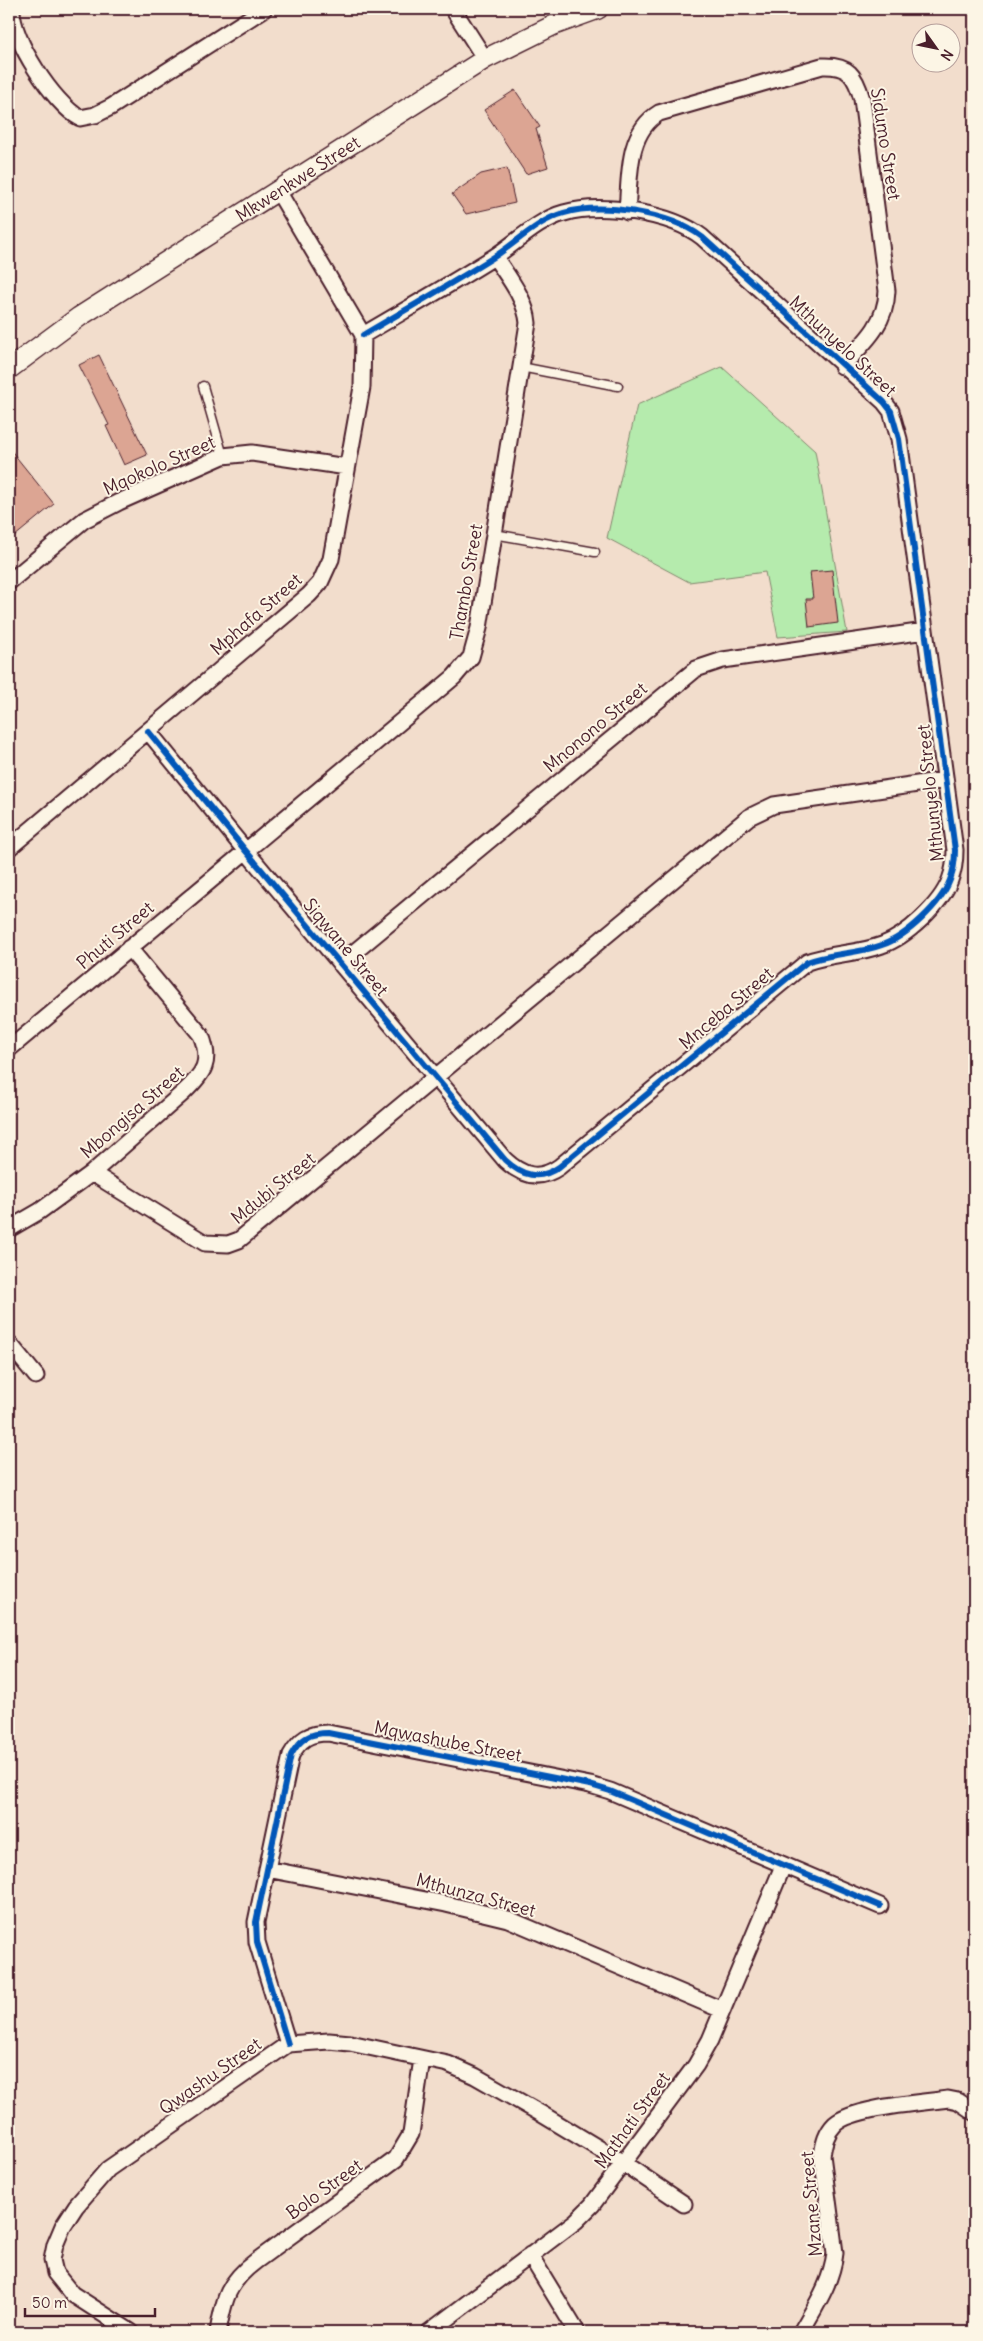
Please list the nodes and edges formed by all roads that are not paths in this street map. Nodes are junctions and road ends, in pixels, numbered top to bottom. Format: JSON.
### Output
{"nodes":[{"id":1,"x":12,"y":9,"type":"edge"},
{"id":2,"x":264,"y":9,"type":"edge"},
{"id":3,"x":453,"y":9,"type":"edge"},
{"id":4,"x":598,"y":9,"type":"edge"},
{"id":5,"x":485,"y":59,"type":"junction"},
{"id":6,"x":278,"y":191,"type":"junction"},
{"id":7,"x":627,"y":212,"type":"junction"},
{"id":8,"x":495,"y":257,"type":"junction"},
{"id":9,"x":363,"y":335,"type":"junction"},
{"id":10,"x":842,"y":366,"type":"junction"},
{"id":11,"x":521,"y":367,"type":"junction"},
{"id":12,"x":9,"y":369,"type":"edge"},
{"id":13,"x":203,"y":386,"type":"dead end"},
{"id":14,"x":618,"y":386,"type":"dead end"},
{"id":15,"x":223,"y":456,"type":"junction"},
{"id":16,"x":347,"y":467,"type":"junction"},
{"id":17,"x":494,"y":534,"type":"junction"},
{"id":18,"x":595,"y":552,"type":"dead end"},
{"id":19,"x":9,"y":582,"type":"edge"},
{"id":20,"x":925,"y":631,"type":"junction"},
{"id":21,"x":148,"y":731,"type":"junction"},
{"id":22,"x":945,"y":780,"type":"junction"},
{"id":23,"x":9,"y":848,"type":"edge"},
{"id":24,"x":245,"y":850,"type":"junction"},
{"id":25,"x":949,"y":882,"type":"joint"},
{"id":26,"x":129,"y":948,"type":"junction"},
{"id":27,"x":340,"y":964,"type":"junction"},
{"id":28,"x":9,"y":1049,"type":"edge"},
{"id":29,"x":436,"y":1076,"type":"junction"},
{"id":30,"x":92,"y":1173,"type":"junction"},
{"id":31,"x":527,"y":1176,"type":"joint"},
{"id":32,"x":9,"y":1229,"type":"edge"},
{"id":33,"x":9,"y":1343,"type":"edge"},
{"id":34,"x":36,"y":1376,"type":"dead end"},
{"id":35,"x":783,"y":1866,"type":"junction"},
{"id":36,"x":267,"y":1869,"type":"junction"},
{"id":37,"x":880,"y":1906,"type":"dead end"},
{"id":38,"x":722,"y":2010,"type":"junction"},
{"id":39,"x":288,"y":2044,"type":"junction"},
{"id":40,"x":422,"y":2059,"type":"junction"},
{"id":41,"x":974,"y":2112,"type":"edge"},
{"id":42,"x":623,"y":2163,"type":"junction"},
{"id":43,"x":684,"y":2204,"type":"dead end"},
{"id":44,"x":530,"y":2255,"type":"junction"},
{"id":45,"x":131,"y":2332,"type":"edge"},
{"id":46,"x":218,"y":2332,"type":"edge"},
{"id":47,"x":429,"y":2332,"type":"edge"},
{"id":48,"x":577,"y":2332,"type":"edge"},
{"id":49,"x":801,"y":2332,"type":"edge"}],
"edges":[{"from":1,"to":2,"type":"street"},
{"from":3,"to":5,"type":"street"},
{"from":4,"to":5,"type":"street","name":"Mkwenkwe Street"},
{"from":5,"to":6,"type":"street","name":"Mkwenkwe Street"},
{"from":6,"to":9,"type":"street"},
{"from":6,"to":12,"type":"street","name":"Mkwenkwe Street"},
{"from":7,"to":8,"type":"street","name":"Mthunyelo Street"},
{"from":7,"to":10,"type":"street","name":"Mthunyelo Street"},
{"from":7,"to":10,"type":"street","name":"Sidumo Street"},
{"from":8,"to":9,"type":"street","name":"Mthunyelo Street"},
{"from":8,"to":11,"type":"street","name":"Thambo Street"},
{"from":9,"to":16,"type":"street","name":"Mphafa Street"},
{"from":10,"to":20,"type":"street","name":"Mthunyelo Street"},
{"from":11,"to":14,"type":"lane"},
{"from":11,"to":17,"type":"street","name":"Thambo Street"},
{"from":13,"to":15,"type":"lane"},
{"from":15,"to":16,"type":"street","name":"Mqokolo Street"},
{"from":15,"to":19,"type":"street","name":"Mqokolo Street"},
{"from":16,"to":21,"type":"street","name":"Mphafa Street"},
{"from":17,"to":18,"type":"lane"},
{"from":17,"to":24,"type":"street","name":"Thambo Street"},
{"from":20,"to":22,"type":"street","name":"Mthunyelo Street"},
{"from":20,"to":27,"type":"street","name":"Mnonono Street"},
{"from":21,"to":23,"type":"street","name":"Mphafa Street"},
{"from":21,"to":24,"type":"street","name":"Siqwane Street"},
{"from":22,"to":25,"type":"street","name":"Mthunyelo Street"},
{"from":22,"to":29,"type":"street"},
{"from":24,"to":26,"type":"street","name":"Phuti Street"},
{"from":24,"to":27,"type":"street","name":"Siqwane Street"},
{"from":25,"to":31,"type":"street","name":"Mnceba Street"},
{"from":26,"to":28,"type":"street","name":"Phuti Street"},
{"from":26,"to":30,"type":"street","name":"Mbongisa Street"},
{"from":27,"to":29,"type":"street","name":"Siqwane Street"},
{"from":29,"to":30,"type":"street","name":"Mdubi Street"},
{"from":29,"to":31,"type":"street","name":"Siqwane Street"},
{"from":30,"to":32,"type":"street","name":"Mbongisa Street"},
{"from":33,"to":34,"type":"street"},
{"from":35,"to":36,"type":"street","name":"Mqwashube Street"},
{"from":35,"to":37,"type":"street","name":"Mqwashube Street"},
{"from":35,"to":38,"type":"street","name":"Mathati Street"},
{"from":36,"to":38,"type":"street","name":"Mthunza Street"},
{"from":36,"to":39,"type":"street","name":"Mqwashube Street"},
{"from":38,"to":42,"type":"street","name":"Mathati Street"},
{"from":39,"to":40,"type":"street","name":"Qwashu Street"},
{"from":39,"to":45,"type":"street","name":"Qwashu Street"},
{"from":40,"to":42,"type":"street","name":"Qwashu Street"},
{"from":40,"to":46,"type":"street","name":"Bolo Street"},
{"from":41,"to":49,"type":"street","name":"Mzane Street"},
{"from":42,"to":43,"type":"street","name":"Qwashu Street"},
{"from":42,"to":44,"type":"street","name":"Mathati Street"},
{"from":44,"to":47,"type":"street","name":"Mathati Street"},
{"from":44,"to":48,"type":"street"}]}
